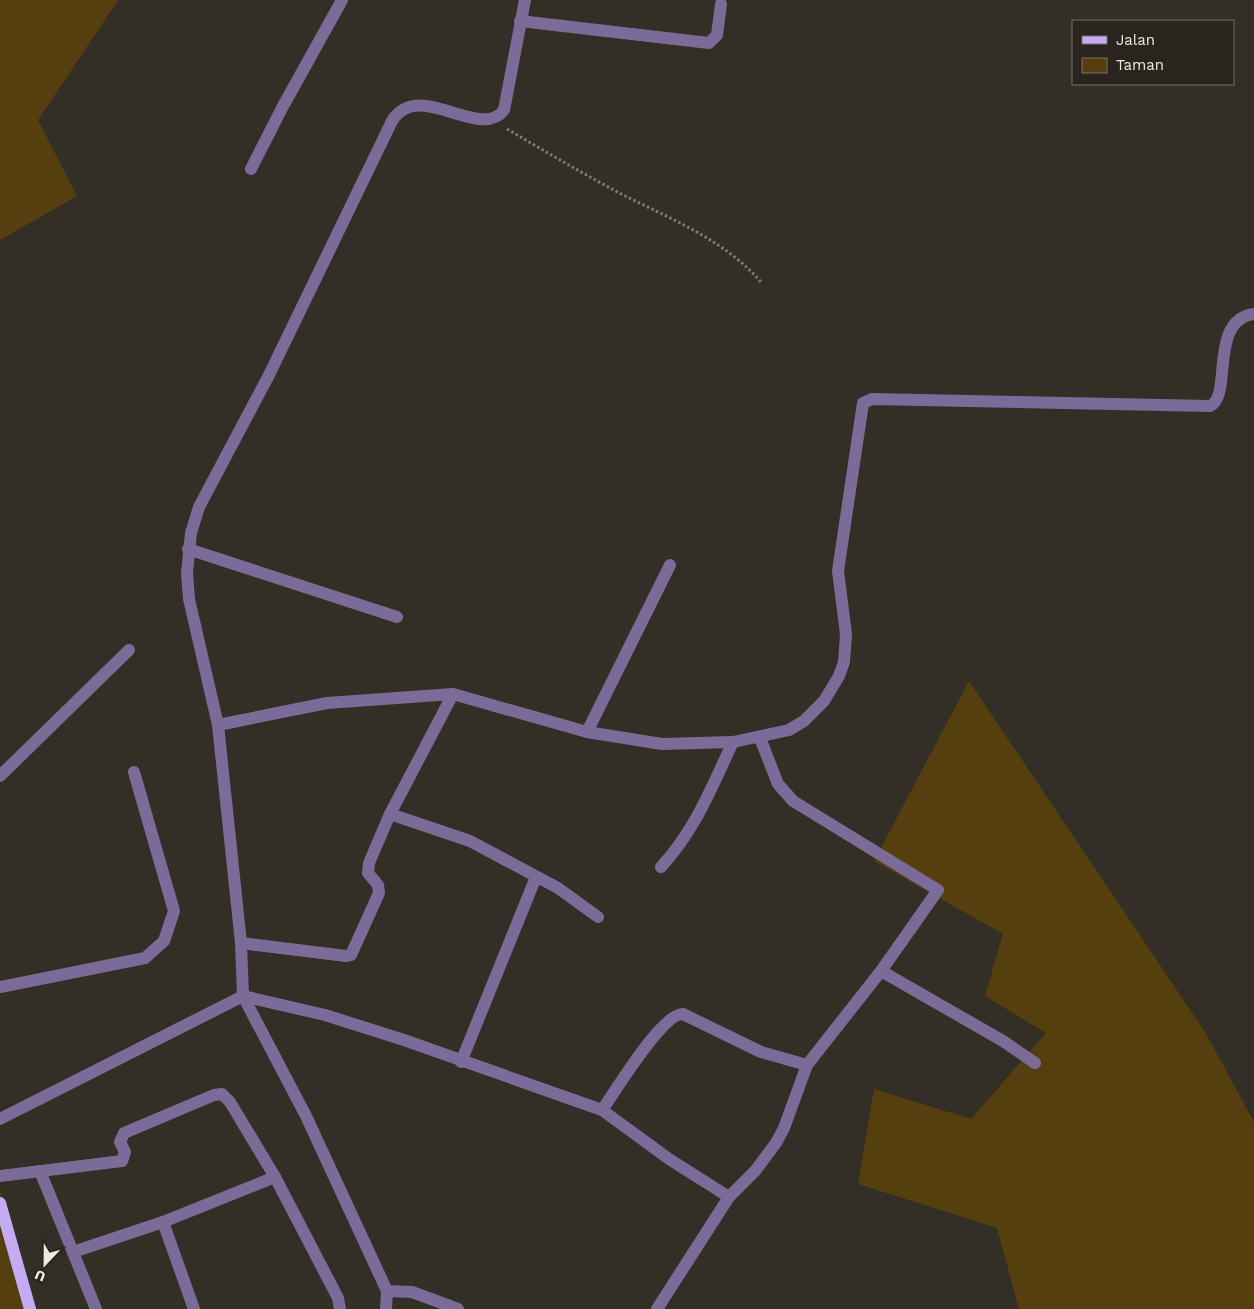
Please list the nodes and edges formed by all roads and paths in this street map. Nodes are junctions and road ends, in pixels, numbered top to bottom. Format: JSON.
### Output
{"nodes":[{"id":1,"x":342,"y":0,"type":"edge"},
{"id":2,"x":525,"y":0,"type":"edge"},
{"id":3,"x":721,"y":4,"type":"dead end"},
{"id":4,"x":520,"y":21,"type":"junction"},
{"id":5,"x":491,"y":120,"type":"junction"},
{"id":6,"x":251,"y":169,"type":"dead end"},
{"id":7,"x":761,"y":282,"type":"dead end"},
{"id":8,"x":1254,"y":314,"type":"edge"},
{"id":9,"x":188,"y":550,"type":"junction"},
{"id":10,"x":670,"y":565,"type":"dead end"},
{"id":11,"x":397,"y":618,"type":"dead end"},
{"id":12,"x":128,"y":650,"type":"dead end"},
{"id":13,"x":453,"y":694,"type":"junction"},
{"id":14,"x":218,"y":725,"type":"junction"},
{"id":15,"x":587,"y":732,"type":"junction"},
{"id":16,"x":760,"y":738,"type":"junction"},
{"id":17,"x":733,"y":742,"type":"junction"},
{"id":18,"x":134,"y":772,"type":"dead end"},
{"id":19,"x":0,"y":776,"type":"edge"},
{"id":20,"x":390,"y":814,"type":"junction"},
{"id":21,"x":661,"y":867,"type":"dead end"},
{"id":22,"x":536,"y":877,"type":"junction"},
{"id":23,"x":598,"y":917,"type":"dead end"},
{"id":24,"x":241,"y":943,"type":"junction"},
{"id":25,"x":881,"y":971,"type":"junction"},
{"id":26,"x":0,"y":987,"type":"edge"},
{"id":27,"x":243,"y":996,"type":"junction"},
{"id":28,"x":461,"y":1062,"type":"junction"},
{"id":29,"x":1035,"y":1062,"type":"dead end"},
{"id":30,"x":807,"y":1065,"type":"junction"},
{"id":31,"x":602,"y":1110,"type":"junction"},
{"id":32,"x":0,"y":1119,"type":"edge"},
{"id":33,"x":40,"y":1171,"type":"junction"},
{"id":34,"x":0,"y":1176,"type":"edge"},
{"id":35,"x":275,"y":1177,"type":"junction"},
{"id":36,"x":729,"y":1198,"type":"junction"},
{"id":37,"x":0,"y":1202,"type":"edge"},
{"id":38,"x":163,"y":1222,"type":"junction"},
{"id":39,"x":73,"y":1252,"type":"junction"},
{"id":40,"x":387,"y":1291,"type":"junction"},
{"id":41,"x":30,"y":1309,"type":"edge"},
{"id":42,"x":96,"y":1309,"type":"edge"},
{"id":43,"x":194,"y":1309,"type":"edge"},
{"id":44,"x":340,"y":1309,"type":"edge"},
{"id":45,"x":386,"y":1309,"type":"edge"},
{"id":46,"x":458,"y":1309,"type":"edge"},
{"id":47,"x":656,"y":1309,"type":"edge"}],
"edges":[{"from":1,"to":6,"type":"street"},
{"from":2,"to":4,"type":"street"},
{"from":3,"to":4,"type":"street"},
{"from":4,"to":5,"type":"street"},
{"from":5,"to":7,"type":"path"},
{"from":5,"to":9,"type":"street"},
{"from":8,"to":16,"type":"street"},
{"from":9,"to":11,"type":"street"},
{"from":9,"to":14,"type":"street"},
{"from":10,"to":15,"type":"street"},
{"from":12,"to":19,"type":"street"},
{"from":13,"to":14,"type":"street"},
{"from":13,"to":15,"type":"street"},
{"from":13,"to":20,"type":"street"},
{"from":14,"to":24,"type":"street"},
{"from":15,"to":17,"type":"street"},
{"from":16,"to":17,"type":"street"},
{"from":16,"to":25,"type":"street"},
{"from":17,"to":21,"type":"street"},
{"from":18,"to":26,"type":"street"},
{"from":20,"to":22,"type":"street"},
{"from":20,"to":24,"type":"street"},
{"from":22,"to":23,"type":"street"},
{"from":22,"to":28,"type":"street"},
{"from":24,"to":27,"type":"street"},
{"from":25,"to":29,"type":"street"},
{"from":25,"to":30,"type":"street"},
{"from":27,"to":28,"type":"street"},
{"from":27,"to":32,"type":"street"},
{"from":27,"to":40,"type":"street"},
{"from":28,"to":31,"type":"street"},
{"from":30,"to":31,"type":"street"},
{"from":30,"to":36,"type":"street"},
{"from":31,"to":36,"type":"street"},
{"from":33,"to":34,"type":"street"},
{"from":33,"to":35,"type":"street"},
{"from":33,"to":39,"type":"street"},
{"from":35,"to":38,"type":"street"},
{"from":35,"to":44,"type":"street"},
{"from":36,"to":47,"type":"street"},
{"from":37,"to":41,"type":"main road"},
{"from":38,"to":39,"type":"street"},
{"from":38,"to":43,"type":"street"},
{"from":39,"to":42,"type":"street"},
{"from":40,"to":45,"type":"street"},
{"from":40,"to":46,"type":"street"}]}
